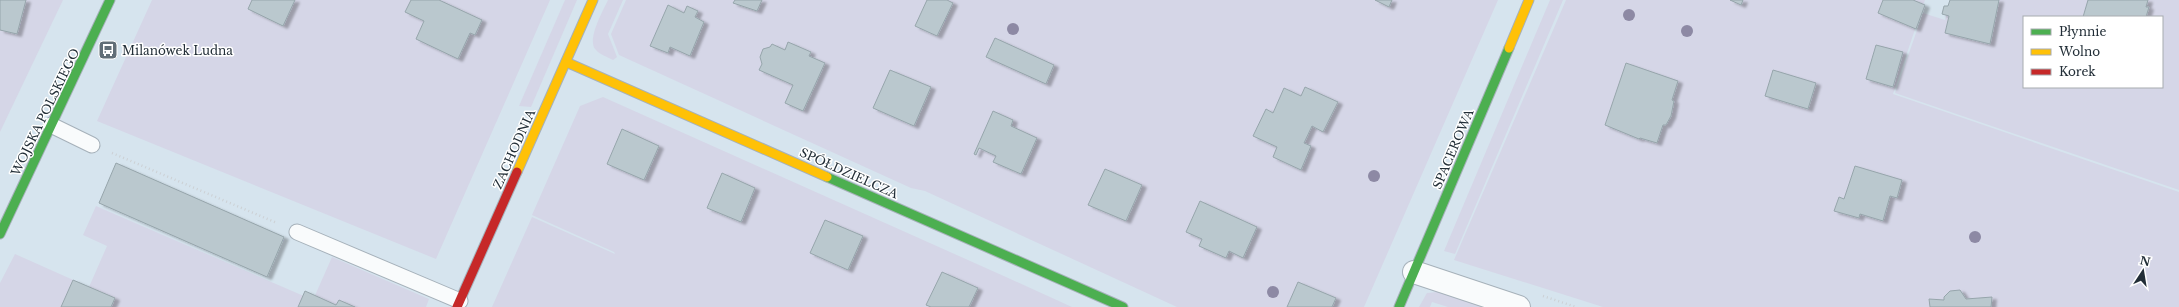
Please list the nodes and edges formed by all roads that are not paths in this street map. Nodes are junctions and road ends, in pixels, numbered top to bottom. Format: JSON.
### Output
{"nodes":[{"id":1,"x":110,"y":0,"type":"edge"},
{"id":2,"x":593,"y":0,"type":"edge"},
{"id":3,"x":1529,"y":0,"type":"edge"},
{"id":4,"x":566,"y":62,"type":"junction"},
{"id":5,"x":51,"y":125,"type":"junction"},
{"id":6,"x":92,"y":145,"type":"road end"},
{"id":7,"x":297,"y":232,"type":"road end"},
{"id":8,"x":0,"y":234,"type":"edge"},
{"id":9,"x":1414,"y":272,"type":"junction"},
{"id":10,"x":458,"y":304,"type":"edge"},
{"id":11,"x":1123,"y":307,"type":"edge"},
{"id":12,"x":1399,"y":307,"type":"edge"},
{"id":13,"x":1519,"y":307,"type":"edge"}],
"edges":[{"from":1,"to":5,"type":"street","name":"WOJSKA POLSKIEGO"},
{"from":2,"to":4,"type":"street","name":"ZACHODNIA"},
{"from":3,"to":9,"type":"street","name":"SPACEROWA"},
{"from":4,"to":10,"type":"street","name":"ZACHODNIA"},
{"from":4,"to":11,"type":"street","name":"SPÓŁDZIELCZA"},
{"from":5,"to":6,"type":"lane"},
{"from":5,"to":8,"type":"street","name":"WOJSKA POLSKIEGO"},
{"from":7,"to":10,"type":"lane"},
{"from":9,"to":12,"type":"street","name":"SPACEROWA"},
{"from":9,"to":13,"type":"street"}]}
